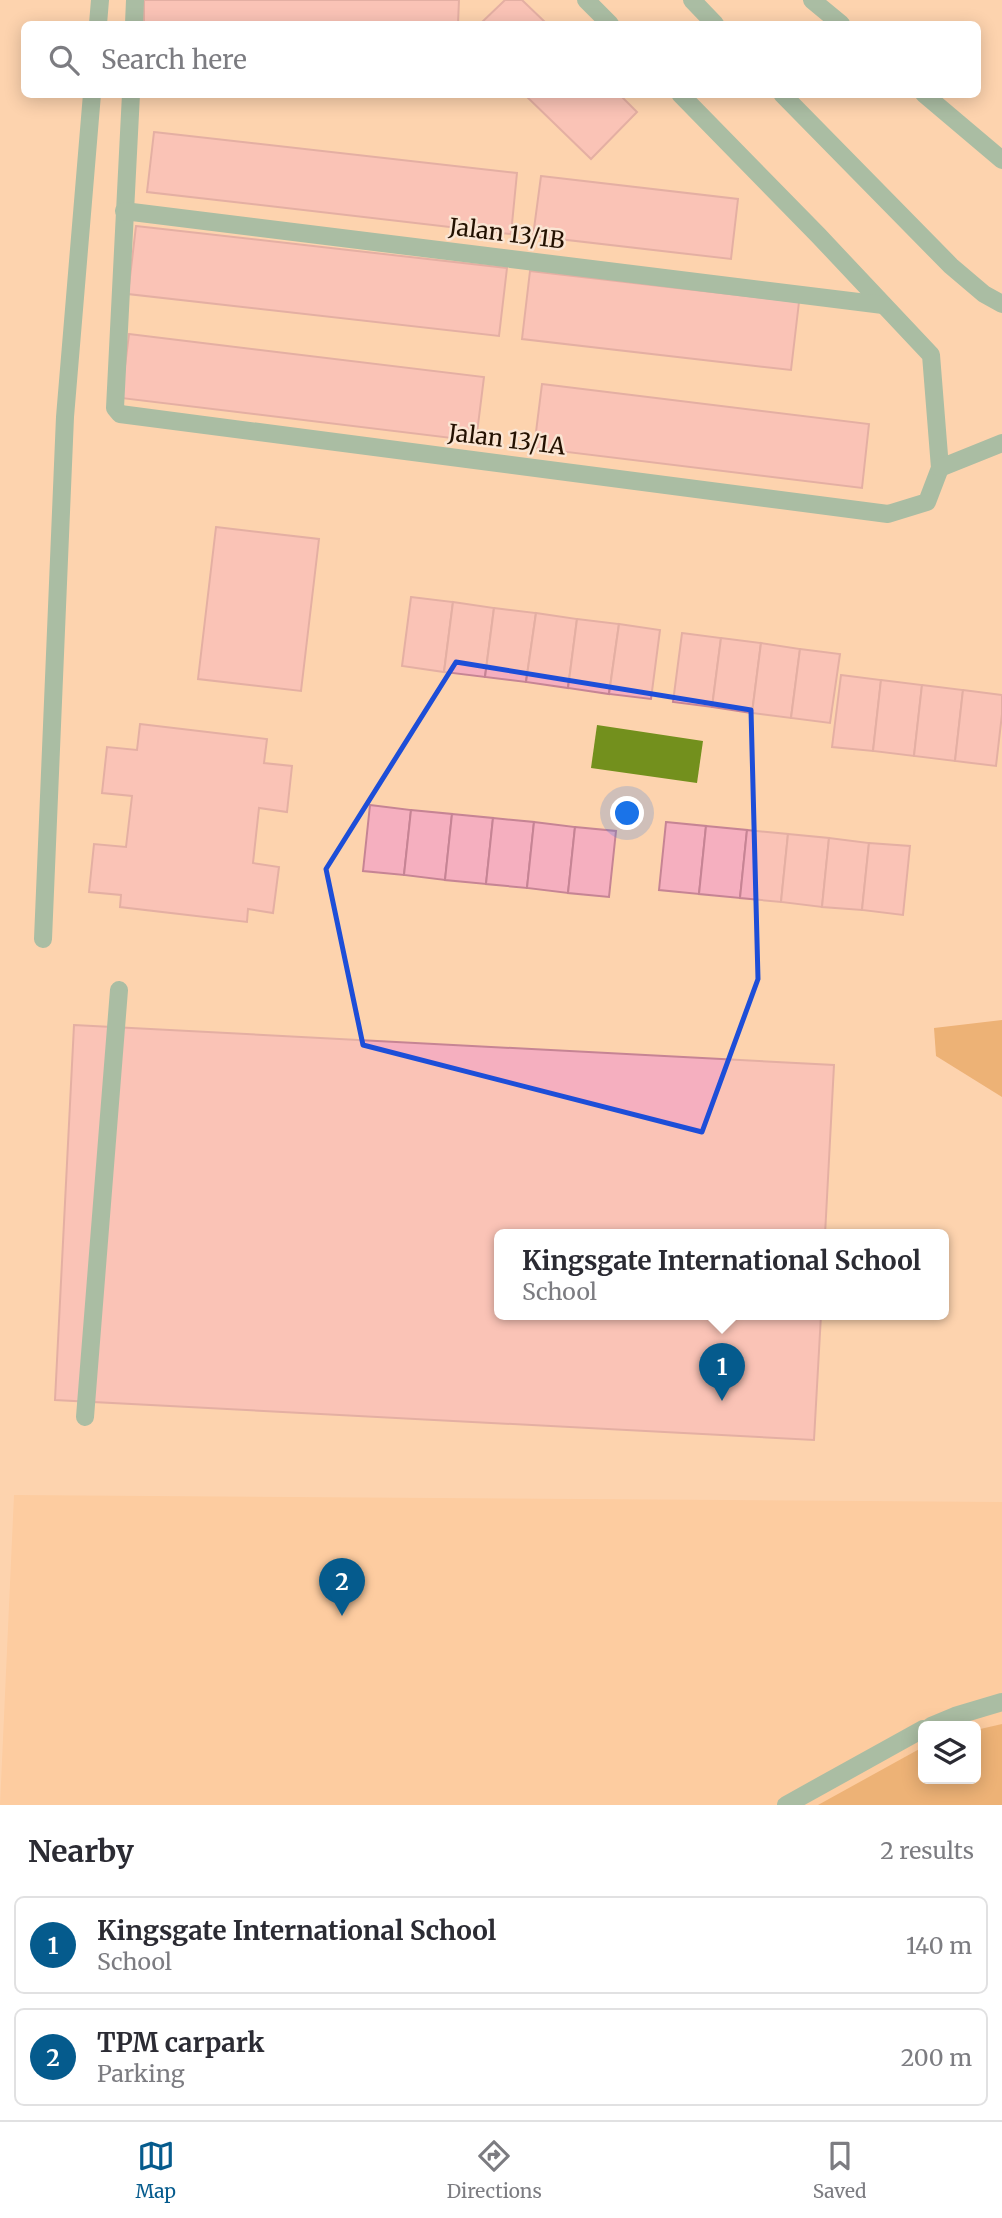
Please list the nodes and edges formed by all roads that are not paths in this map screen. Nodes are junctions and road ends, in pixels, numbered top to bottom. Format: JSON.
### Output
{"nodes":[{"id":1,"x":100,"y":0,"type":"edge"},
{"id":2,"x":135,"y":0,"type":"edge"},
{"id":3,"x":586,"y":0,"type":"edge"},
{"id":4,"x":692,"y":0,"type":"edge"},
{"id":5,"x":812,"y":0,"type":"edge"},
{"id":6,"x":98,"y":21,"type":"edge"},
{"id":7,"x":134,"y":21,"type":"edge"},
{"id":8,"x":608,"y":21,"type":"edge"},
{"id":9,"x":712,"y":21,"type":"edge"},
{"id":10,"x":837,"y":21,"type":"edge"},
{"id":11,"x":92,"y":98,"type":"edge"},
{"id":12,"x":131,"y":98,"type":"edge"},
{"id":13,"x":684,"y":98,"type":"edge"},
{"id":14,"x":786,"y":98,"type":"edge"},
{"id":15,"x":929,"y":98,"type":"edge"},
{"id":16,"x":1002,"y":160,"type":"edge"},
{"id":17,"x":124,"y":211,"type":"junction"},
{"id":18,"x":1002,"y":304,"type":"edge"},
{"id":19,"x":883,"y":305,"type":"junction"},
{"id":20,"x":1002,"y":443,"type":"edge"},
{"id":21,"x":940,"y":468,"type":"junction"},
{"id":22,"x":43,"y":939,"type":"dead end"},
{"id":23,"x":119,"y":990,"type":"dead end"},
{"id":24,"x":85,"y":1417,"type":"dead end"},
{"id":25,"x":1002,"y":1702,"type":"edge"},
{"id":26,"x":943,"y":1721,"type":"edge"},
{"id":27,"x":918,"y":1732,"type":"edge"},
{"id":28,"x":786,"y":1805,"type":"edge"}],
"edges":[{"from":1,"to":6,"type":"street"},
{"from":2,"to":7,"type":"street"},
{"from":3,"to":8,"type":"street"},
{"from":4,"to":9,"type":"street"},
{"from":5,"to":10,"type":"street"},
{"from":11,"to":22,"type":"street"},
{"from":12,"to":17,"type":"street"},
{"from":13,"to":19,"type":"street"},
{"from":14,"to":18,"type":"street"},
{"from":15,"to":16,"type":"street"},
{"from":17,"to":19,"type":"street","name":"Jalan 13/1B"},
{"from":17,"to":21,"type":"street","name":"Jalan 13/1A"},
{"from":19,"to":21,"type":"street"},
{"from":20,"to":21,"type":"street"},
{"from":23,"to":24,"type":"street"},
{"from":25,"to":26,"type":"street"},
{"from":27,"to":28,"type":"street"}]}
